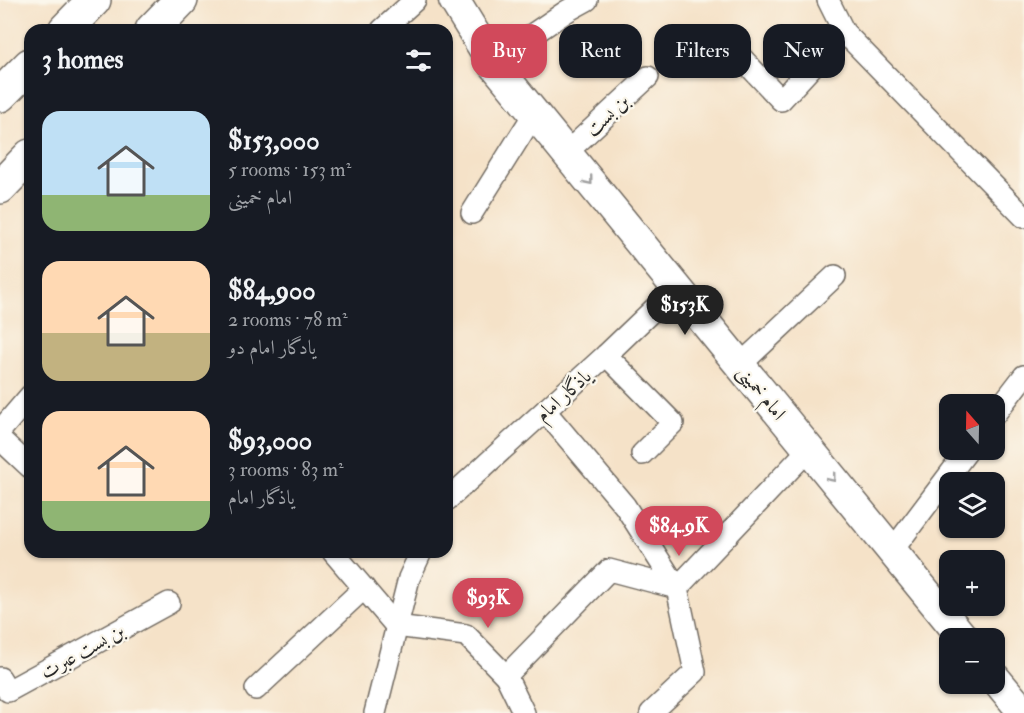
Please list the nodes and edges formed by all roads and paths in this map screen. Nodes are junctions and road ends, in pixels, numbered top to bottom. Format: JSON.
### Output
{"nodes":[{"id":1,"x":94,"y":0,"type":"edge"},
{"id":2,"x":181,"y":0,"type":"edge"},
{"id":3,"x":415,"y":0,"type":"edge"},
{"id":4,"x":454,"y":0,"type":"edge"},
{"id":5,"x":587,"y":0,"type":"edge"},
{"id":6,"x":828,"y":0,"type":"edge"},
{"id":7,"x":71,"y":24,"type":"edge"},
{"id":8,"x":158,"y":24,"type":"edge"},
{"id":9,"x":389,"y":24,"type":"edge"},
{"id":10,"x":840,"y":24,"type":"edge"},
{"id":11,"x":547,"y":25,"type":"edge"},
{"id":12,"x":471,"y":28,"type":"edge"},
{"id":13,"x":845,"y":33,"type":"edge"},
{"id":14,"x":751,"y":68,"type":"edge"},
{"id":15,"x":24,"y":71,"type":"edge"},
{"id":16,"x":648,"y":77,"type":"dead end"},
{"id":17,"x":505,"y":78,"type":"edge"},
{"id":18,"x":801,"y":78,"type":"edge"},
{"id":19,"x":0,"y":95,"type":"edge"},
{"id":20,"x":534,"y":114,"type":"junction"},
{"id":21,"x":566,"y":153,"type":"junction"},
{"id":22,"x":24,"y":162,"type":"edge"},
{"id":23,"x":0,"y":187,"type":"edge"},
{"id":24,"x":472,"y":213,"type":"dead end"},
{"id":25,"x":1024,"y":217,"type":"edge"},
{"id":26,"x":835,"y":276,"type":"dead end"},
{"id":27,"x":676,"y":288,"type":"junction"},
{"id":28,"x":606,"y":355,"type":"junction"},
{"id":29,"x":740,"y":366,"type":"junction"},
{"id":30,"x":1024,"y":376,"type":"edge"},
{"id":31,"x":1005,"y":401,"type":"edge"},
{"id":32,"x":24,"y":403,"type":"edge"},
{"id":33,"x":545,"y":411,"type":"junction"},
{"id":34,"x":0,"y":431,"type":"edge"},
{"id":35,"x":0,"y":439,"type":"edge"},
{"id":36,"x":809,"y":449,"type":"junction"},
{"id":37,"x":642,"y":454,"type":"dead end"},
{"id":38,"x":960,"y":460,"type":"edge"},
{"id":39,"x":24,"y":461,"type":"edge"},
{"id":40,"x":453,"y":495,"type":"edge"},
{"id":41,"x":892,"y":551,"type":"junction"},
{"id":42,"x":338,"y":558,"type":"edge"},
{"id":43,"x":418,"y":558,"type":"edge"},
{"id":44,"x":364,"y":588,"type":"junction"},
{"id":45,"x":677,"y":588,"type":"junction"},
{"id":46,"x":169,"y":603,"type":"dead end"},
{"id":47,"x":396,"y":626,"type":"junction"},
{"id":48,"x":955,"y":628,"type":"edge"},
{"id":49,"x":507,"y":676,"type":"junction"},
{"id":50,"x":0,"y":678,"type":"edge"},
{"id":51,"x":256,"y":689,"type":"dead end"},
{"id":52,"x":1005,"y":690,"type":"edge"},
{"id":53,"x":375,"y":713,"type":"edge"},
{"id":54,"x":524,"y":713,"type":"edge"},
{"id":55,"x":651,"y":713,"type":"edge"},
{"id":56,"x":1024,"y":713,"type":"edge"}],
"edges":[{"from":1,"to":7,"type":"main road"},
{"from":2,"to":8,"type":"main road"},
{"from":3,"to":9,"type":"street"},
{"from":4,"to":12,"type":"street","name":"امام خمینی"},
{"from":5,"to":11,"type":"street"},
{"from":6,"to":10,"type":"street"},
{"from":13,"to":25,"type":"street"},
{"from":14,"to":18,"type":"street"},
{"from":15,"to":19,"type":"main road"},
{"from":16,"to":21,"type":"street","name":"بن بست"},
{"from":17,"to":20,"type":"street","name":"امام خمینی"},
{"from":20,"to":21,"type":"street","name":"امام خمینی"},
{"from":20,"to":24,"type":"street"},
{"from":21,"to":27,"type":"street","name":"امام خمینی","one_way":true},
{"from":22,"to":23,"type":"main road"},
{"from":26,"to":29,"type":"street"},
{"from":27,"to":28,"type":"street","name":"یاذگار امام"},
{"from":27,"to":29,"type":"street","name":"امام خمینی"},
{"from":28,"to":33,"type":"street","name":"یاذگار امام"},
{"from":28,"to":37,"type":"street"},
{"from":29,"to":36,"type":"street","name":"امام خمینی"},
{"from":30,"to":31,"type":"street"},
{"from":32,"to":34,"type":"street"},
{"from":33,"to":40,"type":"street","name":"یاذگار امام"},
{"from":33,"to":45,"type":"street"},
{"from":35,"to":39,"type":"street"},
{"from":36,"to":41,"type":"street","name":"امام خمینی","one_way":true},
{"from":36,"to":45,"type":"street"},
{"from":38,"to":41,"type":"street"},
{"from":41,"to":48,"type":"street","name":"امام خمینی"},
{"from":42,"to":44,"type":"street"},
{"from":43,"to":47,"type":"street"},
{"from":44,"to":47,"type":"street"},
{"from":44,"to":51,"type":"street"},
{"from":45,"to":49,"type":"street"},
{"from":45,"to":55,"type":"street"},
{"from":46,"to":50,"type":"street","name":"بن بست عبرت"},
{"from":47,"to":49,"type":"street"},
{"from":47,"to":53,"type":"street"},
{"from":49,"to":54,"type":"street"},
{"from":52,"to":56,"type":"street"}]}
